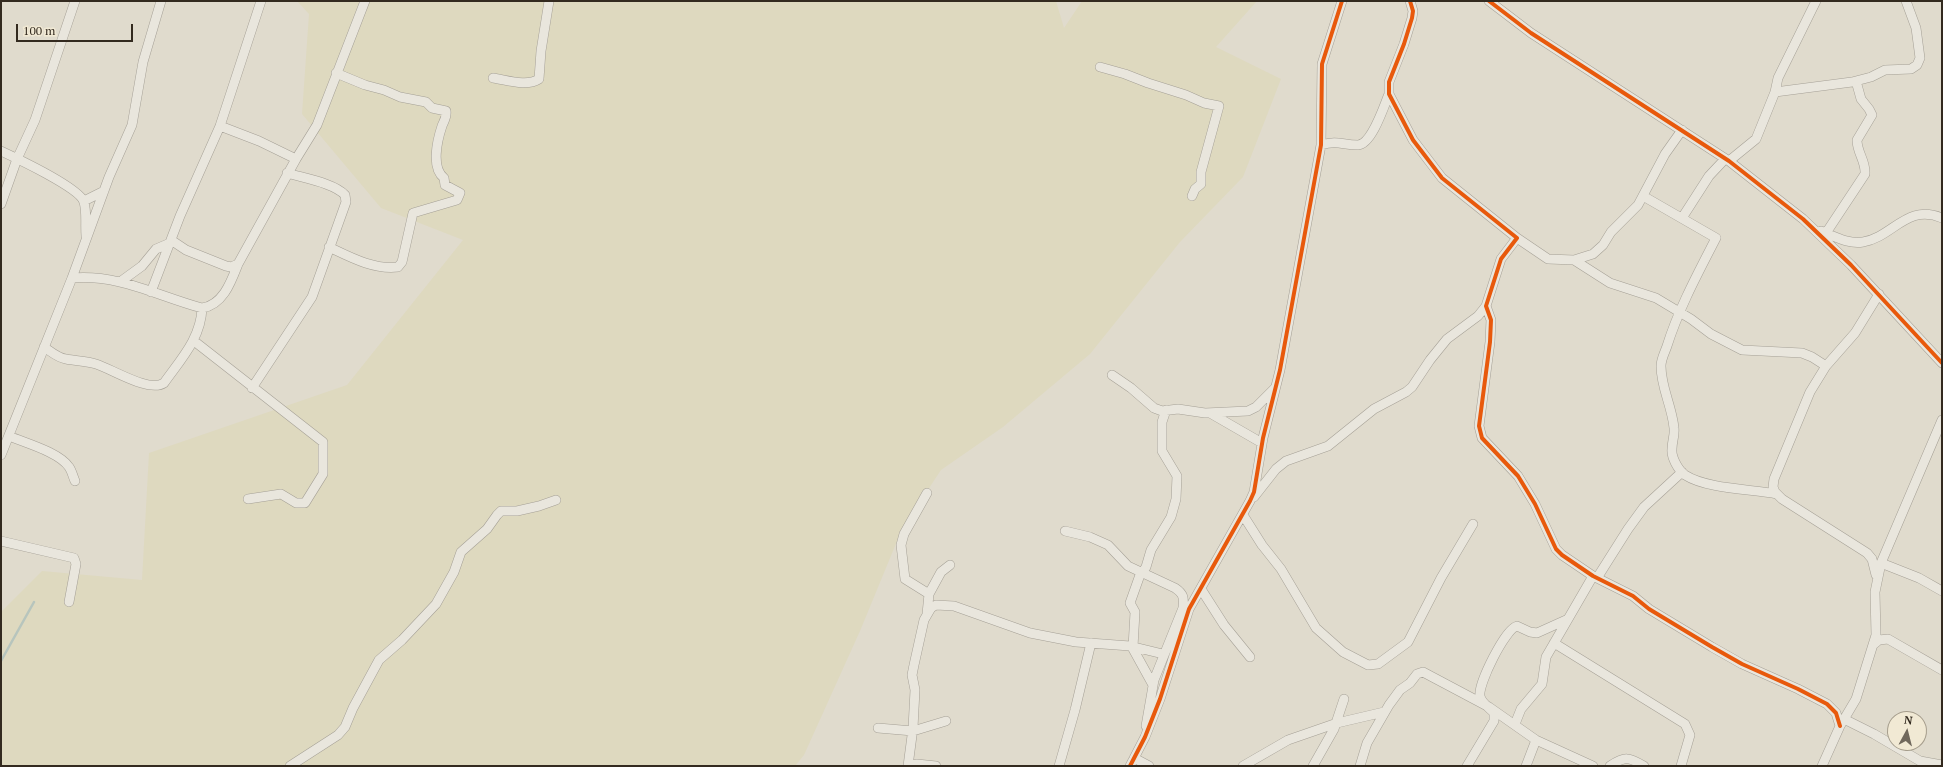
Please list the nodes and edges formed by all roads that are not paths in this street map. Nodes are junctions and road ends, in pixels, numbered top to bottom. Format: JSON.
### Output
{"nodes":[{"id":1,"x":75,"y":1,"type":"edge"},
{"id":2,"x":161,"y":1,"type":"edge"},
{"id":3,"x":261,"y":1,"type":"edge"},
{"id":4,"x":366,"y":1,"type":"edge"},
{"id":5,"x":549,"y":1,"type":"edge"},
{"id":6,"x":1342,"y":1,"type":"edge"},
{"id":7,"x":1410,"y":1,"type":"edge"},
{"id":8,"x":1489,"y":1,"type":"edge"},
{"id":9,"x":1816,"y":1,"type":"edge"},
{"id":10,"x":1906,"y":1,"type":"edge"},
{"id":11,"x":1100,"y":67,"type":"dead end"},
{"id":12,"x":336,"y":72,"type":"junction"},
{"id":13,"x":493,"y":78,"type":"dead end"},
{"id":14,"x":1856,"y":81,"type":"junction"},
{"id":15,"x":1775,"y":92,"type":"junction"},
{"id":16,"x":1389,"y":94,"type":"junction"},
{"id":17,"x":220,"y":126,"type":"junction"},
{"id":18,"x":1682,"y":130,"type":"junction"},
{"id":19,"x":1321,"y":145,"type":"junction"},
{"id":20,"x":1,"y":151,"type":"edge"},
{"id":21,"x":296,"y":158,"type":"junction"},
{"id":22,"x":17,"y":159,"type":"junction"},
{"id":23,"x":1727,"y":160,"type":"junction"},
{"id":24,"x":287,"y":173,"type":"junction"},
{"id":25,"x":104,"y":191,"type":"junction"},
{"id":26,"x":1192,"y":196,"type":"dead end"},
{"id":27,"x":1643,"y":196,"type":"junction"},
{"id":28,"x":84,"y":201,"type":"junction"},
{"id":29,"x":1,"y":204,"type":"edge"},
{"id":30,"x":1682,"y":218,"type":"junction"},
{"id":31,"x":1942,"y":218,"type":"edge"},
{"id":32,"x":1811,"y":226,"type":"junction"},
{"id":33,"x":1826,"y":233,"type":"junction"},
{"id":34,"x":1518,"y":238,"type":"junction"},
{"id":35,"x":86,"y":240,"type":"junction"},
{"id":36,"x":170,"y":241,"type":"junction"},
{"id":37,"x":329,"y":248,"type":"junction"},
{"id":38,"x":1574,"y":260,"type":"junction"},
{"id":39,"x":238,"y":264,"type":"junction"},
{"id":40,"x":72,"y":278,"type":"junction"},
{"id":41,"x":120,"y":282,"type":"junction"},
{"id":42,"x":151,"y":292,"type":"junction"},
{"id":43,"x":1879,"y":294,"type":"junction"},
{"id":44,"x":1486,"y":306,"type":"junction"},
{"id":45,"x":202,"y":308,"type":"junction"},
{"id":46,"x":1680,"y":312,"type":"junction"},
{"id":47,"x":194,"y":341,"type":"junction"},
{"id":48,"x":44,"y":347,"type":"junction"},
{"id":49,"x":1942,"y":363,"type":"edge"},
{"id":50,"x":1826,"y":366,"type":"junction"},
{"id":51,"x":1112,"y":376,"type":"dead end"},
{"id":52,"x":252,"y":388,"type":"junction"},
{"id":53,"x":1275,"y":388,"type":"junction"},
{"id":54,"x":1166,"y":410,"type":"junction"},
{"id":55,"x":1210,"y":413,"type":"junction"},
{"id":56,"x":1942,"y":420,"type":"edge"},
{"id":57,"x":9,"y":436,"type":"junction"},
{"id":58,"x":1262,"y":443,"type":"junction"},
{"id":59,"x":1,"y":455,"type":"edge"},
{"id":60,"x":1682,"y":472,"type":"junction"},
{"id":61,"x":74,"y":481,"type":"dead end"},
{"id":62,"x":927,"y":493,"type":"dead end"},
{"id":63,"x":1777,"y":494,"type":"junction"},
{"id":64,"x":248,"y":499,"type":"dead end"},
{"id":65,"x":556,"y":500,"type":"dead end"},
{"id":66,"x":1250,"y":501,"type":"junction"},
{"id":67,"x":1243,"y":515,"type":"junction"},
{"id":68,"x":1473,"y":524,"type":"dead end"},
{"id":69,"x":1065,"y":531,"type":"dead end"},
{"id":70,"x":1,"y":541,"type":"edge"},
{"id":71,"x":1881,"y":563,"type":"junction"},
{"id":72,"x":950,"y":565,"type":"dead end"},
{"id":73,"x":1142,"y":572,"type":"junction"},
{"id":74,"x":1595,"y":577,"type":"junction"},
{"id":75,"x":1876,"y":579,"type":"junction"},
{"id":76,"x":1201,"y":589,"type":"junction"},
{"id":77,"x":1942,"y":591,"type":"edge"},
{"id":78,"x":929,"y":594,"type":"junction"},
{"id":79,"x":69,"y":602,"type":"dead end"},
{"id":80,"x":927,"y":615,"type":"junction"},
{"id":81,"x":1568,"y":619,"type":"junction"},
{"id":82,"x":1091,"y":643,"type":"junction"},
{"id":83,"x":1554,"y":643,"type":"junction"},
{"id":84,"x":1873,"y":645,"type":"junction"},
{"id":85,"x":1133,"y":647,"type":"junction"},
{"id":86,"x":1163,"y":654,"type":"junction"},
{"id":87,"x":1250,"y":657,"type":"dead end"},
{"id":88,"x":1942,"y":670,"type":"edge"},
{"id":89,"x":1153,"y":685,"type":"junction"},
{"id":90,"x":1344,"y":699,"type":"dead end"},
{"id":91,"x":1489,"y":707,"type":"junction"},
{"id":92,"x":1384,"y":712,"type":"junction"},
{"id":93,"x":946,"y":721,"type":"dead end"},
{"id":94,"x":1842,"y":722,"type":"junction"},
{"id":95,"x":1337,"y":723,"type":"junction"},
{"id":96,"x":1516,"y":724,"type":"junction"},
{"id":97,"x":878,"y":728,"type":"dead end"},
{"id":98,"x":913,"y":731,"type":"junction"},
{"id":99,"x":1146,"y":737,"type":"junction"},
{"id":100,"x":1536,"y":740,"type":"junction"},
{"id":101,"x":1132,"y":762,"type":"edge"},
{"id":102,"x":1942,"y":765,"type":"edge"},
{"id":103,"x":290,"y":766,"type":"edge"},
{"id":104,"x":908,"y":766,"type":"edge"},
{"id":105,"x":936,"y":766,"type":"edge"},
{"id":106,"x":1059,"y":766,"type":"edge"},
{"id":107,"x":1149,"y":766,"type":"edge"},
{"id":108,"x":1243,"y":766,"type":"edge"},
{"id":109,"x":1313,"y":766,"type":"edge"},
{"id":110,"x":1360,"y":766,"type":"edge"},
{"id":111,"x":1467,"y":766,"type":"edge"},
{"id":112,"x":1526,"y":766,"type":"edge"},
{"id":113,"x":1593,"y":766,"type":"edge"},
{"id":114,"x":1610,"y":766,"type":"edge"},
{"id":115,"x":1644,"y":766,"type":"edge"},
{"id":116,"x":1681,"y":766,"type":"edge"},
{"id":117,"x":1822,"y":766,"type":"edge"}],
"edges":[{"from":1,"to":22,"type":"street"},
{"from":2,"to":25,"type":"street"},
{"from":3,"to":17,"type":"street"},
{"from":4,"to":12,"type":"street"},
{"from":5,"to":13,"type":"street"},
{"from":6,"to":19,"type":"street"},
{"from":7,"to":16,"type":"street"},
{"from":8,"to":18,"type":"street"},
{"from":9,"to":15,"type":"street"},
{"from":10,"to":14,"type":"street"},
{"from":11,"to":26,"type":"street"},
{"from":12,"to":21,"type":"street"},
{"from":12,"to":37,"type":"street"},
{"from":14,"to":15,"type":"street"},
{"from":14,"to":33,"type":"street"},
{"from":15,"to":23,"type":"street"},
{"from":16,"to":19,"type":"street"},
{"from":16,"to":34,"type":"street"},
{"from":17,"to":21,"type":"street"},
{"from":17,"to":36,"type":"street"},
{"from":18,"to":23,"type":"street"},
{"from":18,"to":27,"type":"street"},
{"from":19,"to":53,"type":"street"},
{"from":20,"to":22,"type":"street"},
{"from":21,"to":24,"type":"street"},
{"from":22,"to":28,"type":"street"},
{"from":22,"to":29,"type":"street"},
{"from":23,"to":30,"type":"street"},
{"from":23,"to":32,"type":"street"},
{"from":24,"to":37,"type":"street"},
{"from":24,"to":39,"type":"street"},
{"from":25,"to":28,"type":"street"},
{"from":25,"to":35,"type":"street"},
{"from":27,"to":30,"type":"street"},
{"from":27,"to":38,"type":"street"},
{"from":28,"to":35,"type":"street"},
{"from":30,"to":46,"type":"street"},
{"from":31,"to":33,"type":"street"},
{"from":32,"to":33,"type":"street"},
{"from":32,"to":43,"type":"street"},
{"from":34,"to":38,"type":"street"},
{"from":34,"to":44,"type":"street"},
{"from":35,"to":40,"type":"street"},
{"from":36,"to":39,"type":"street"},
{"from":36,"to":41,"type":"street"},
{"from":36,"to":42,"type":"street"},
{"from":37,"to":52,"type":"street"},
{"from":38,"to":46,"type":"street"},
{"from":39,"to":45,"type":"street"},
{"from":40,"to":41,"type":"street"},
{"from":40,"to":48,"type":"street"},
{"from":41,"to":42,"type":"street"},
{"from":42,"to":45,"type":"street"},
{"from":43,"to":49,"type":"street"},
{"from":43,"to":50,"type":"street"},
{"from":44,"to":66,"type":"street"},
{"from":44,"to":74,"type":"street"},
{"from":45,"to":47,"type":"street"},
{"from":46,"to":50,"type":"street"},
{"from":46,"to":60,"type":"street"},
{"from":47,"to":48,"type":"street"},
{"from":47,"to":52,"type":"street"},
{"from":48,"to":57,"type":"street"},
{"from":50,"to":63,"type":"street"},
{"from":51,"to":54,"type":"street"},
{"from":52,"to":64,"type":"street"},
{"from":53,"to":55,"type":"street"},
{"from":53,"to":58,"type":"street"},
{"from":54,"to":55,"type":"street"},
{"from":54,"to":73,"type":"street"},
{"from":55,"to":58,"type":"street"},
{"from":56,"to":71,"type":"street"},
{"from":57,"to":59,"type":"street"},
{"from":57,"to":61,"type":"street"},
{"from":58,"to":66,"type":"street"},
{"from":60,"to":63,"type":"street"},
{"from":60,"to":74,"type":"street"},
{"from":62,"to":78,"type":"street"},
{"from":63,"to":75,"type":"street"},
{"from":65,"to":103,"type":"street"},
{"from":66,"to":67,"type":"street"},
{"from":67,"to":68,"type":"street"},
{"from":67,"to":76,"type":"street"},
{"from":69,"to":73,"type":"street"},
{"from":70,"to":79,"type":"street"},
{"from":71,"to":75,"type":"street"},
{"from":71,"to":77,"type":"street"},
{"from":72,"to":78,"type":"street"},
{"from":73,"to":85,"type":"street"},
{"from":73,"to":86,"type":"street"},
{"from":74,"to":81,"type":"street"},
{"from":74,"to":94,"type":"street"},
{"from":75,"to":84,"type":"street"},
{"from":76,"to":87,"type":"street"},
{"from":76,"to":99,"type":"street"},
{"from":78,"to":80,"type":"street"},
{"from":80,"to":82,"type":"street"},
{"from":80,"to":98,"type":"street"},
{"from":81,"to":83,"type":"street"},
{"from":81,"to":91,"type":"street"},
{"from":82,"to":85,"type":"street"},
{"from":82,"to":106,"type":"street"},
{"from":83,"to":96,"type":"street"},
{"from":83,"to":116,"type":"street"},
{"from":84,"to":88,"type":"street"},
{"from":84,"to":94,"type":"street"},
{"from":85,"to":86,"type":"street"},
{"from":85,"to":89,"type":"street"},
{"from":86,"to":89,"type":"street"},
{"from":89,"to":99,"type":"street"},
{"from":90,"to":95,"type":"street"},
{"from":91,"to":92,"type":"street"},
{"from":91,"to":96,"type":"street"},
{"from":91,"to":111,"type":"street"},
{"from":92,"to":95,"type":"street"},
{"from":92,"to":110,"type":"street"},
{"from":93,"to":98,"type":"street"},
{"from":94,"to":102,"type":"street"},
{"from":94,"to":117,"type":"street"},
{"from":95,"to":108,"type":"street"},
{"from":95,"to":109,"type":"street"},
{"from":96,"to":100,"type":"street"},
{"from":97,"to":98,"type":"street"},
{"from":98,"to":104,"type":"street"},
{"from":99,"to":101,"type":"street"},
{"from":100,"to":112,"type":"street"},
{"from":100,"to":113,"type":"street"},
{"from":101,"to":107,"type":"street"},
{"from":104,"to":105,"type":"street"},
{"from":114,"to":115,"type":"street"}]}
